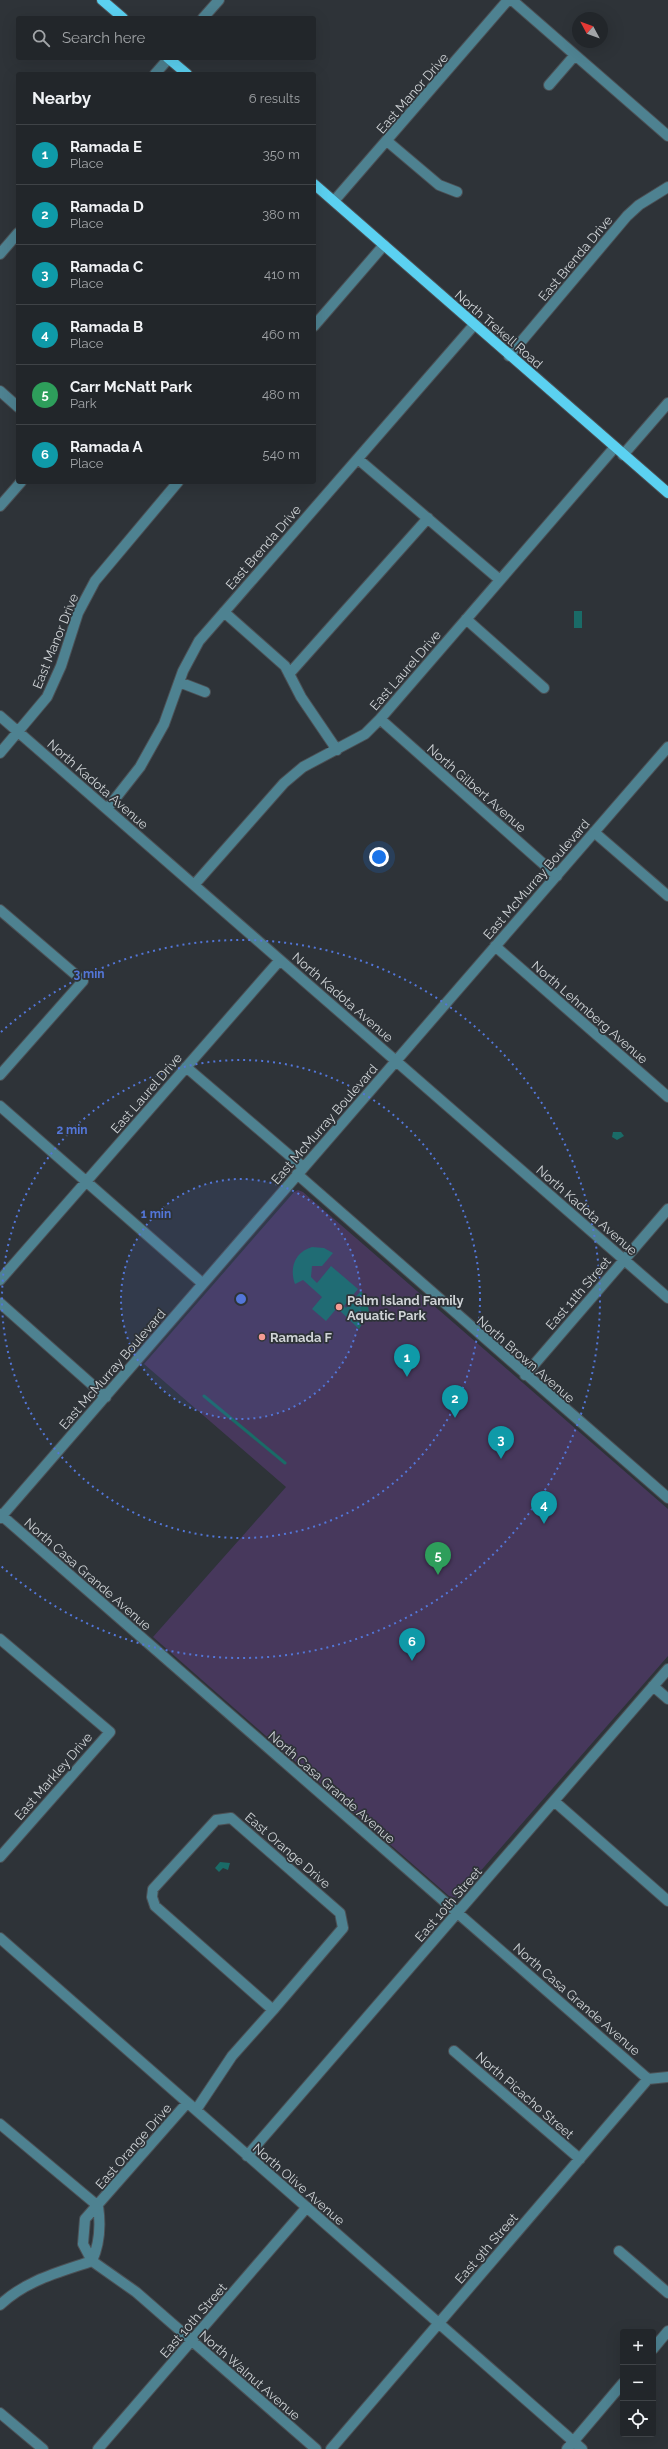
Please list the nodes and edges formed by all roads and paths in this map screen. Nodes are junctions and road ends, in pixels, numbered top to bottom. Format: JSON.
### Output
{"nodes":[{"id":1,"x":102,"y":0,"type":"edge"},
{"id":2,"x":219,"y":0,"type":"edge"},
{"id":3,"x":508,"y":0,"type":"edge"},
{"id":4,"x":512,"y":0,"type":"edge"},
{"id":5,"x":120,"y":16,"type":"edge"},
{"id":6,"x":205,"y":16,"type":"edge"},
{"id":7,"x":575,"y":55,"type":"junction"},
{"id":8,"x":166,"y":60,"type":"edge"},
{"id":9,"x":170,"y":60,"type":"edge"},
{"id":10,"x":157,"y":72,"type":"edge"},
{"id":11,"x":185,"y":72,"type":"edge"},
{"id":12,"x":549,"y":84,"type":"dead end"},
{"id":13,"x":668,"y":136,"type":"edge"},
{"id":14,"x":387,"y":142,"type":"junction"},
{"id":15,"x":316,"y":186,"type":"edge"},
{"id":16,"x":668,"y":188,"type":"edge"},
{"id":17,"x":457,"y":192,"type":"dead end"},
{"id":18,"x":334,"y":202,"type":"junction"},
{"id":19,"x":16,"y":235,"type":"edge"},
{"id":20,"x":384,"y":245,"type":"junction"},
{"id":21,"x":0,"y":254,"type":"edge"},
{"id":22,"x":316,"y":324,"type":"edge"},
{"id":23,"x":474,"y":325,"type":"junction"},
{"id":24,"x":509,"y":356,"type":"junction"},
{"id":25,"x":0,"y":391,"type":"edge"},
{"id":26,"x":668,"y":403,"type":"edge"},
{"id":27,"x":16,"y":405,"type":"edge"},
{"id":28,"x":615,"y":447,"type":"junction"},
{"id":29,"x":623,"y":455,"type":"junction"},
{"id":30,"x":358,"y":459,"type":"junction"},
{"id":31,"x":19,"y":484,"type":"edge"},
{"id":32,"x":176,"y":484,"type":"edge"},
{"id":33,"x":668,"y":493,"type":"edge"},
{"id":34,"x":0,"y":506,"type":"edge"},
{"id":35,"x":428,"y":518,"type":"junction"},
{"id":36,"x":500,"y":580,"type":"junction"},
{"id":37,"x":224,"y":612,"type":"junction"},
{"id":38,"x":466,"y":618,"type":"junction"},
{"id":39,"x":289,"y":674,"type":"junction"},
{"id":40,"x":179,"y":682,"type":"junction"},
{"id":41,"x":544,"y":688,"type":"dead end"},
{"id":42,"x":205,"y":692,"type":"dead end"},
{"id":43,"x":0,"y":716,"type":"edge"},
{"id":44,"x":380,"y":719,"type":"junction"},
{"id":45,"x":18,"y":732,"type":"junction"},
{"id":46,"x":668,"y":746,"type":"edge"},
{"id":47,"x":337,"y":750,"type":"junction"},
{"id":48,"x":0,"y":753,"type":"edge"},
{"id":49,"x":107,"y":809,"type":"junction"},
{"id":50,"x":594,"y":832,"type":"junction"},
{"id":51,"x":557,"y":876,"type":"junction"},
{"id":52,"x":194,"y":885,"type":"junction"},
{"id":53,"x":668,"y":896,"type":"edge"},
{"id":54,"x":0,"y":910,"type":"edge"},
{"id":55,"x":495,"y":946,"type":"junction"},
{"id":56,"x":280,"y":960,"type":"junction"},
{"id":57,"x":396,"y":1060,"type":"junction"},
{"id":58,"x":186,"y":1067,"type":"junction"},
{"id":59,"x":0,"y":1075,"type":"edge"},
{"id":60,"x":668,"y":1097,"type":"edge"},
{"id":61,"x":0,"y":1106,"type":"edge"},
{"id":62,"x":300,"y":1170,"type":"junction"},
{"id":63,"x":86,"y":1181,"type":"junction"},
{"id":64,"x":668,"y":1210,"type":"edge"},
{"id":65,"x":624,"y":1259,"type":"junction"},
{"id":66,"x":0,"y":1280,"type":"edge"},
{"id":67,"x":202,"y":1283,"type":"junction"},
{"id":68,"x":668,"y":1298,"type":"edge"},
{"id":69,"x":0,"y":1303,"type":"edge"},
{"id":70,"x":525,"y":1375,"type":"junction"},
{"id":71,"x":106,"y":1397,"type":"junction"},
{"id":72,"x":668,"y":1498,"type":"edge"},
{"id":73,"x":1,"y":1516,"type":"edge"},
{"id":74,"x":0,"y":1639,"type":"edge"},
{"id":75,"x":668,"y":1669,"type":"edge"},
{"id":76,"x":653,"y":1686,"type":"junction"},
{"id":77,"x":668,"y":1699,"type":"edge"},
{"id":78,"x":554,"y":1801,"type":"junction"},
{"id":79,"x":0,"y":1857,"type":"edge"},
{"id":80,"x":668,"y":1901,"type":"edge"},
{"id":81,"x":458,"y":1912,"type":"junction"},
{"id":82,"x":0,"y":1938,"type":"edge"},
{"id":83,"x":273,"y":2010,"type":"junction"},
{"id":84,"x":454,"y":2051,"type":"dead end"},
{"id":85,"x":668,"y":2077,"type":"edge"},
{"id":86,"x":648,"y":2079,"type":"junction"},
{"id":87,"x":187,"y":2103,"type":"junction"},
{"id":88,"x":196,"y":2110,"type":"junction"},
{"id":89,"x":0,"y":2124,"type":"edge"},
{"id":90,"x":247,"y":2156,"type":"junction"},
{"id":91,"x":580,"y":2159,"type":"junction"},
{"id":92,"x":98,"y":2206,"type":"junction"},
{"id":93,"x":307,"y":2207,"type":"junction"},
{"id":94,"x":619,"y":2250,"type":"dead end"},
{"id":95,"x":92,"y":2261,"type":"junction"},
{"id":96,"x":668,"y":2293,"type":"edge"},
{"id":97,"x":0,"y":2305,"type":"edge"},
{"id":98,"x":438,"y":2323,"type":"junction"},
{"id":99,"x":668,"y":2331,"type":"edge"},
{"id":100,"x":192,"y":2341,"type":"junction"},
{"id":101,"x":656,"y":2345,"type":"edge"},
{"id":102,"x":620,"y":2387,"type":"edge"},
{"id":103,"x":0,"y":2412,"type":"edge"},
{"id":104,"x":570,"y":2445,"type":"edge"},
{"id":105,"x":42,"y":2449,"type":"edge"},
{"id":106,"x":98,"y":2449,"type":"edge"},
{"id":107,"x":316,"y":2449,"type":"edge"},
{"id":108,"x":331,"y":2449,"type":"edge"},
{"id":109,"x":582,"y":2449,"type":"edge"}],
"edges":[{"from":1,"to":5,"type":"main road"},
{"from":2,"to":6,"type":"street"},
{"from":3,"to":14,"type":"street","name":"East Manor Drive"},
{"from":4,"to":7,"type":"street"},
{"from":7,"to":12,"type":"street"},
{"from":7,"to":13,"type":"street"},
{"from":8,"to":10,"type":"street"},
{"from":9,"to":11,"type":"main road"},
{"from":14,"to":17,"type":"street"},
{"from":14,"to":18,"type":"street","name":"East Manor Drive"},
{"from":15,"to":18,"type":"main road","name":"North Trekell Road"},
{"from":16,"to":24,"type":"street","name":"East Brenda Drive"},
{"from":18,"to":20,"type":"main road","name":"North Trekell Road"},
{"from":19,"to":21,"type":"street"},
{"from":20,"to":22,"type":"street"},
{"from":20,"to":23,"type":"main road","name":"North Trekell Road"},
{"from":23,"to":24,"type":"main road","name":"North Trekell Road"},
{"from":23,"to":30,"type":"street","name":"East Brenda Drive"},
{"from":24,"to":28,"type":"main road","name":"North Trekell Road"},
{"from":25,"to":27,"type":"street"},
{"from":26,"to":29,"type":"street"},
{"from":28,"to":29,"type":"main road","name":"North Trekell Road"},
{"from":28,"to":36,"type":"street","name":"East Laurel Drive"},
{"from":29,"to":33,"type":"main road","name":"North Trekell Road"},
{"from":30,"to":35,"type":"street"},
{"from":30,"to":37,"type":"street","name":"East Brenda Drive"},
{"from":31,"to":34,"type":"street"},
{"from":32,"to":45,"type":"street","name":"East Manor Drive"},
{"from":35,"to":36,"type":"street"},
{"from":35,"to":39,"type":"street"},
{"from":36,"to":38,"type":"street","name":"East Laurel Drive"},
{"from":37,"to":39,"type":"street"},
{"from":37,"to":40,"type":"street","name":"East Brenda Drive"},
{"from":38,"to":41,"type":"street"},
{"from":38,"to":44,"type":"street","name":"East Laurel Drive"},
{"from":39,"to":47,"type":"street"},
{"from":40,"to":42,"type":"street"},
{"from":40,"to":49,"type":"street","name":"East Brenda Drive"},
{"from":43,"to":45,"type":"street","name":"North Kadota Avenue"},
{"from":44,"to":47,"type":"street","name":"East Laurel Drive"},
{"from":44,"to":51,"type":"street","name":"North Gilbert Avenue"},
{"from":45,"to":48,"type":"street","name":"East Manor Drive"},
{"from":45,"to":49,"type":"street","name":"North Kadota Avenue"},
{"from":46,"to":50,"type":"street","name":"East McMurray Boulevard"},
{"from":47,"to":52,"type":"street","name":"East Laurel Drive"},
{"from":49,"to":52,"type":"street","name":"North Kadota Avenue"},
{"from":50,"to":51,"type":"street","name":"East McMurray Boulevard"},
{"from":50,"to":53,"type":"street"},
{"from":51,"to":55,"type":"street","name":"East McMurray Boulevard"},
{"from":52,"to":56,"type":"street","name":"North Kadota Avenue"},
{"from":54,"to":59,"type":"street"},
{"from":55,"to":57,"type":"street","name":"East McMurray Boulevard"},
{"from":55,"to":60,"type":"street","name":"North Lehmberg Avenue"},
{"from":56,"to":57,"type":"street","name":"North Kadota Avenue"},
{"from":56,"to":58,"type":"street","name":"East Laurel Drive"},
{"from":57,"to":62,"type":"street","name":"East McMurray Boulevard"},
{"from":57,"to":65,"type":"street","name":"North Kadota Avenue"},
{"from":58,"to":62,"type":"street","name":"North Brown Avenue"},
{"from":58,"to":63,"type":"street","name":"East Laurel Drive"},
{"from":61,"to":63,"type":"street"},
{"from":62,"to":67,"type":"street","name":"East McMurray Boulevard"},
{"from":62,"to":70,"type":"street","name":"North Brown Avenue"},
{"from":63,"to":66,"type":"street","name":"East Laurel Drive"},
{"from":63,"to":67,"type":"street"},
{"from":64,"to":65,"type":"street","name":"East 11th Street"},
{"from":65,"to":68,"type":"street","name":"North Kadota Avenue"},
{"from":65,"to":70,"type":"street","name":"East 11th Street"},
{"from":67,"to":71,"type":"street","name":"East McMurray Boulevard"},
{"from":69,"to":71,"type":"street"},
{"from":70,"to":72,"type":"street","name":"North Brown Avenue"},
{"from":71,"to":73,"type":"street","name":"East McMurray Boulevard"},
{"from":73,"to":81,"type":"street","name":"North Casa Grande Avenue"},
{"from":74,"to":79,"type":"street","name":"East Markley Drive"},
{"from":75,"to":76,"type":"street","name":"East 10th Street"},
{"from":76,"to":77,"type":"street"},
{"from":76,"to":78,"type":"street","name":"East 10th Street"},
{"from":78,"to":80,"type":"street"},
{"from":78,"to":81,"type":"street","name":"East 10th Street"},
{"from":81,"to":86,"type":"street","name":"North Casa Grande Avenue"},
{"from":81,"to":90,"type":"street","name":"East 10th Street"},
{"from":82,"to":87,"type":"street","name":"North Olive Avenue"},
{"from":83,"to":83,"type":"street","name":"East Orange Drive"},
{"from":83,"to":88,"type":"street","name":"East Orange Drive"},
{"from":84,"to":91,"type":"street","name":"North Picacho Street"},
{"from":85,"to":86,"type":"street"},
{"from":86,"to":91,"type":"street","name":"East 9th Street"},
{"from":87,"to":88,"type":"street","name":"North Olive Avenue"},
{"from":87,"to":92,"type":"street","name":"East Orange Drive"},
{"from":88,"to":90,"type":"street","name":"North Olive Avenue"},
{"from":89,"to":92,"type":"street"},
{"from":90,"to":93,"type":"street","name":"North Olive Avenue"},
{"from":91,"to":98,"type":"street","name":"East 9th Street"},
{"from":92,"to":95,"type":"street","name":"East Orange Drive"},
{"from":92,"to":95,"type":"street","name":"East Orange Drive"},
{"from":93,"to":98,"type":"street","name":"North Olive Avenue"},
{"from":93,"to":100,"type":"street","name":"East 10th Street"},
{"from":94,"to":96,"type":"street"},
{"from":95,"to":97,"type":"street"},
{"from":95,"to":100,"type":"street","name":"North Walnut Avenue"},
{"from":98,"to":104,"type":"street","name":"North Olive Avenue"},
{"from":98,"to":108,"type":"street","name":"East 9th Street"},
{"from":99,"to":101,"type":"street"},
{"from":100,"to":106,"type":"street","name":"East 10th Street"},
{"from":100,"to":107,"type":"street","name":"North Walnut Avenue"},
{"from":102,"to":104,"type":"street"},
{"from":103,"to":105,"type":"street"},
{"from":104,"to":109,"type":"street","name":"North Olive Avenue"}]}
